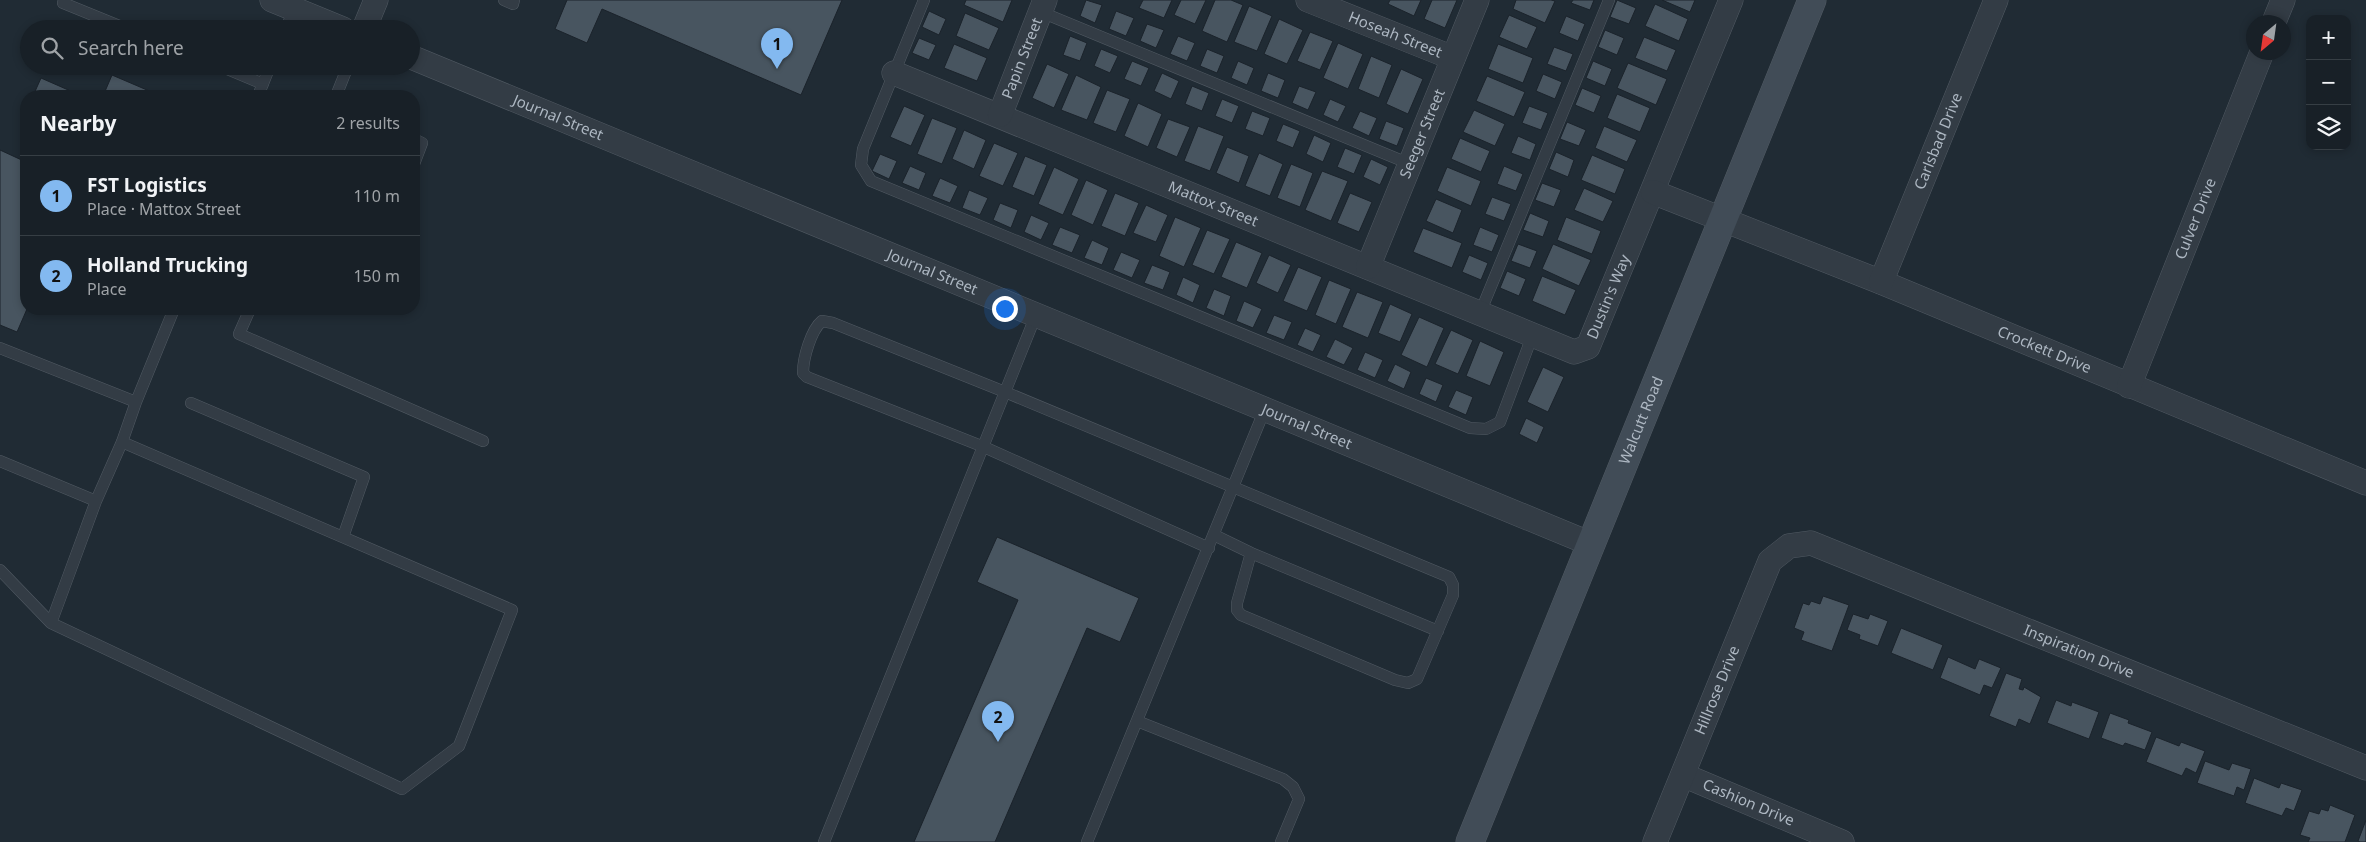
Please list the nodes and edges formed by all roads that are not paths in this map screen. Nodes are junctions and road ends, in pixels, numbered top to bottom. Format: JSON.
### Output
{"nodes":[{"id":1,"x":272,"y":0,"type":"edge"},
{"id":2,"x":376,"y":0,"type":"edge"},
{"id":3,"x":504,"y":0,"type":"edge"},
{"id":4,"x":514,"y":0,"type":"edge"},
{"id":5,"x":924,"y":0,"type":"edge"},
{"id":6,"x":1308,"y":0,"type":"edge"},
{"id":7,"x":1477,"y":0,"type":"edge"},
{"id":8,"x":1609,"y":0,"type":"edge"},
{"id":9,"x":1731,"y":0,"type":"edge"},
{"id":10,"x":1812,"y":0,"type":"edge"},
{"id":11,"x":1996,"y":0,"type":"edge"},
{"id":12,"x":2283,"y":0,"type":"edge"},
{"id":13,"x":63,"y":3,"type":"dead end"},
{"id":14,"x":1043,"y":6,"type":"edge"},
{"id":15,"x":2277,"y":15,"type":"edge"},
{"id":16,"x":290,"y":19,"type":"edge"},
{"id":17,"x":105,"y":20,"type":"edge"},
{"id":18,"x":368,"y":20,"type":"edge"},
{"id":19,"x":1453,"y":58,"type":"junction"},
{"id":20,"x":2259,"y":60,"type":"edge"},
{"id":21,"x":420,"y":61,"type":"edge"},
{"id":22,"x":894,"y":73,"type":"junction"},
{"id":23,"x":242,"y":75,"type":"edge"},
{"id":24,"x":266,"y":75,"type":"edge"},
{"id":25,"x":344,"y":75,"type":"edge"},
{"id":26,"x":263,"y":84,"type":"junction"},
{"id":27,"x":260,"y":90,"type":"edge"},
{"id":28,"x":338,"y":90,"type":"edge"},
{"id":29,"x":1000,"y":115,"type":"junction"},
{"id":30,"x":1410,"y":164,"type":"junction"},
{"id":31,"x":1653,"y":192,"type":"junction"},
{"id":32,"x":1723,"y":220,"type":"junction"},
{"id":33,"x":1368,"y":266,"type":"junction"},
{"id":34,"x":1881,"y":282,"type":"junction"},
{"id":35,"x":1480,"y":313,"type":"junction"},
{"id":36,"x":172,"y":315,"type":"edge"},
{"id":37,"x":247,"y":315,"type":"edge"},
{"id":38,"x":1036,"y":315,"type":"junction"},
{"id":39,"x":1533,"y":334,"type":"junction"},
{"id":40,"x":0,"y":348,"type":"edge"},
{"id":41,"x":2129,"y":386,"type":"junction"},
{"id":42,"x":1005,"y":392,"type":"junction"},
{"id":43,"x":136,"y":402,"type":"junction"},
{"id":44,"x":191,"y":403,"type":"dead end"},
{"id":45,"x":1266,"y":410,"type":"junction"},
{"id":46,"x":483,"y":441,"type":"dead end"},
{"id":47,"x":122,"y":442,"type":"junction"},
{"id":48,"x":984,"y":447,"type":"junction"},
{"id":49,"x":0,"y":461,"type":"edge"},
{"id":50,"x":2366,"y":483,"type":"edge"},
{"id":51,"x":1233,"y":487,"type":"junction"},
{"id":52,"x":96,"y":501,"type":"junction"},
{"id":53,"x":1214,"y":535,"type":"junction"},
{"id":54,"x":343,"y":537,"type":"junction"},
{"id":55,"x":1591,"y":544,"type":"junction"},
{"id":56,"x":1789,"y":546,"type":"joint"},
{"id":57,"x":1209,"y":548,"type":"junction"},
{"id":58,"x":1251,"y":554,"type":"junction"},
{"id":59,"x":0,"y":570,"type":"edge"},
{"id":60,"x":51,"y":624,"type":"junction"},
{"id":61,"x":1438,"y":631,"type":"junction"},
{"id":62,"x":1137,"y":721,"type":"junction"},
{"id":63,"x":2366,"y":768,"type":"edge"},
{"id":64,"x":1683,"y":775,"type":"junction"},
{"id":65,"x":824,"y":842,"type":"edge"},
{"id":66,"x":1087,"y":842,"type":"edge"},
{"id":67,"x":1281,"y":842,"type":"edge"},
{"id":68,"x":1470,"y":842,"type":"edge"},
{"id":69,"x":1655,"y":842,"type":"edge"},
{"id":70,"x":1842,"y":842,"type":"edge"}],
"edges":[{"from":1,"to":16,"type":"street"},
{"from":2,"to":18,"type":"street"},
{"from":3,"to":4,"type":"lane"},
{"from":5,"to":22,"type":"lane"},
{"from":6,"to":19,"type":"street","name":"Hoseah Street"},
{"from":7,"to":19,"type":"street","name":"Seeger Street"},
{"from":8,"to":35,"type":"lane"},
{"from":9,"to":31,"type":"street","name":"Dustin's Way"},
{"from":10,"to":32,"type":"street","name":"Walcutt Road"},
{"from":11,"to":34,"type":"street","name":"Carlsbad Drive"},
{"from":12,"to":15,"type":"street"},
{"from":13,"to":17,"type":"lane"},
{"from":14,"to":29,"type":"street","name":"Papin Street"},
{"from":14,"to":30,"type":"lane"},
{"from":19,"to":30,"type":"street","name":"Seeger Street"},
{"from":20,"to":41,"type":"street","name":"Culver Drive"},
{"from":21,"to":38,"type":"street","name":"Journal Street"},
{"from":22,"to":29,"type":"street","name":"Mattox Street"},
{"from":22,"to":39,"type":"lane"},
{"from":23,"to":26,"type":"lane"},
{"from":24,"to":26,"type":"lane"},
{"from":25,"to":28,"type":"lane"},
{"from":26,"to":27,"type":"lane"},
{"from":29,"to":33,"type":"street","name":"Mattox Street"},
{"from":30,"to":33,"type":"street","name":"Seeger Street"},
{"from":31,"to":32,"type":"street"},
{"from":31,"to":39,"type":"street","name":"Dustin's Way"},
{"from":32,"to":34,"type":"street","name":"Crockett Drive"},
{"from":32,"to":55,"type":"street","name":"Walcutt Road"},
{"from":33,"to":35,"type":"street","name":"Mattox Street"},
{"from":34,"to":41,"type":"street","name":"Crockett Drive"},
{"from":35,"to":39,"type":"street","name":"Mattox Street"},
{"from":36,"to":43,"type":"lane"},
{"from":37,"to":46,"type":"lane"},
{"from":38,"to":42,"type":"lane"},
{"from":38,"to":45,"type":"street","name":"Journal Street"},
{"from":40,"to":43,"type":"lane"},
{"from":41,"to":50,"type":"street","name":"Crockett Drive"},
{"from":42,"to":48,"type":"lane"},
{"from":42,"to":48,"type":"lane"},
{"from":42,"to":51,"type":"lane"},
{"from":43,"to":47,"type":"lane"},
{"from":44,"to":54,"type":"lane"},
{"from":45,"to":51,"type":"lane"},
{"from":45,"to":55,"type":"street","name":"Journal Street"},
{"from":47,"to":52,"type":"lane"},
{"from":47,"to":54,"type":"lane"},
{"from":48,"to":57,"type":"lane"},
{"from":48,"to":65,"type":"lane"},
{"from":49,"to":52,"type":"lane"},
{"from":51,"to":53,"type":"lane"},
{"from":51,"to":61,"type":"lane"},
{"from":52,"to":60,"type":"lane"},
{"from":53,"to":57,"type":"lane"},
{"from":53,"to":58,"type":"lane"},
{"from":54,"to":60,"type":"lane"},
{"from":55,"to":68,"type":"street","name":"Walcutt Road"},
{"from":56,"to":63,"type":"street","name":"Inspiration Drive"},
{"from":56,"to":64,"type":"street","name":"Hillrose Drive"},
{"from":57,"to":62,"type":"lane"},
{"from":58,"to":61,"type":"lane"},
{"from":58,"to":61,"type":"lane"},
{"from":59,"to":60,"type":"lane"},
{"from":62,"to":66,"type":"lane"},
{"from":62,"to":67,"type":"lane"},
{"from":64,"to":69,"type":"street","name":"Hillrose Drive"},
{"from":64,"to":70,"type":"street","name":"Cashion Drive"}]}
